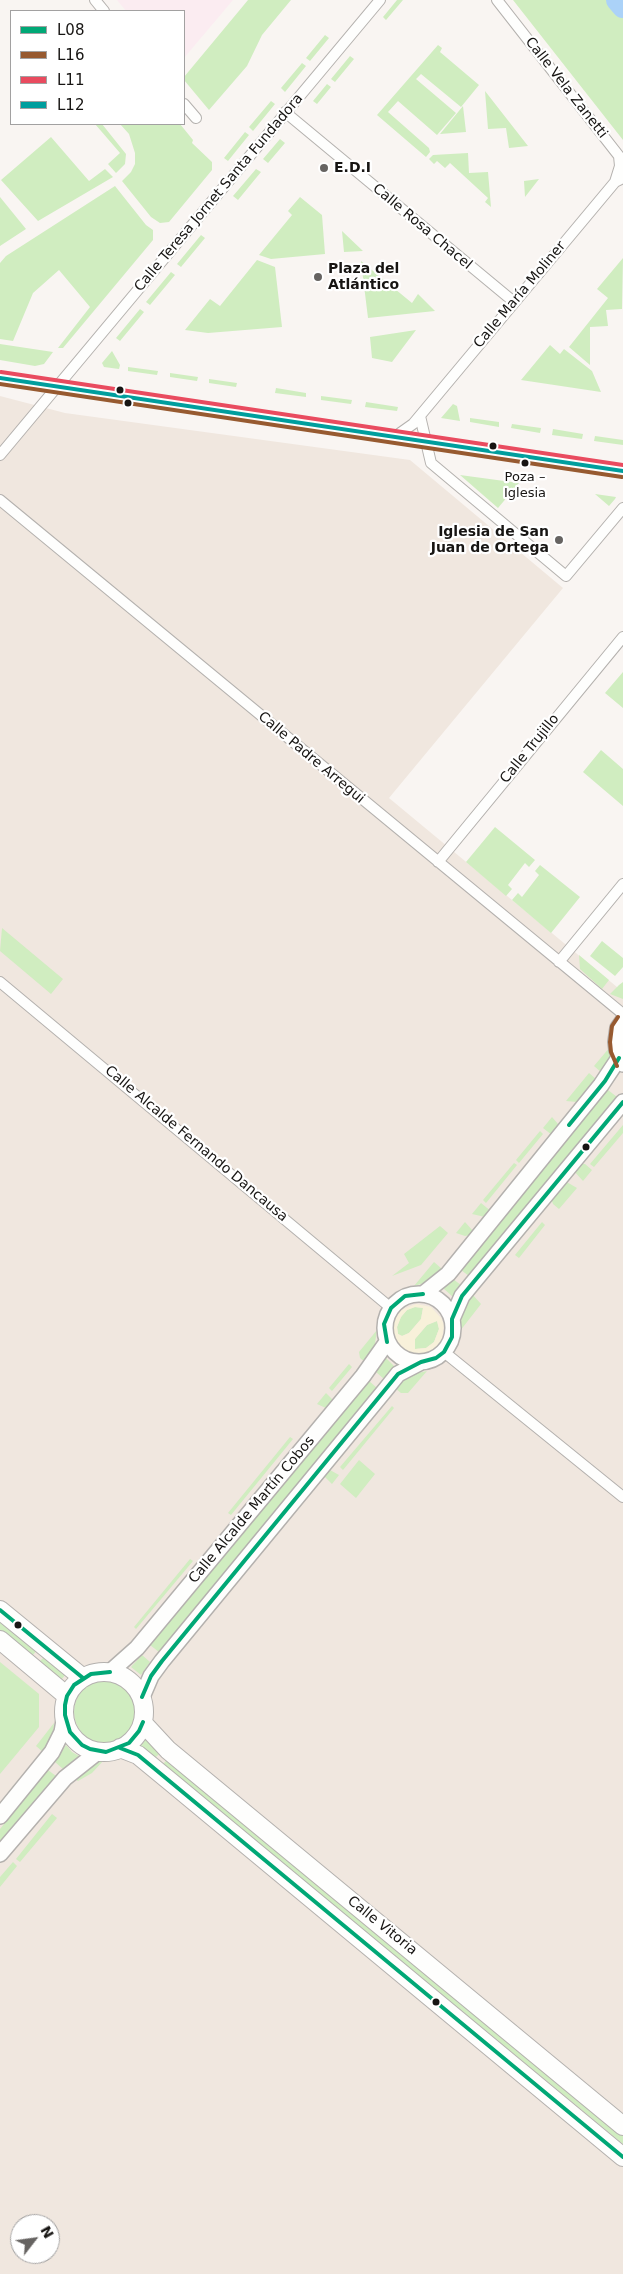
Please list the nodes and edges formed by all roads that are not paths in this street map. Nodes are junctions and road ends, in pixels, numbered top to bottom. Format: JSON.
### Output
{"nodes":[{"id":1,"x":95,"y":0,"type":"edge"},
{"id":2,"x":380,"y":0,"type":"edge"},
{"id":3,"x":497,"y":0,"type":"edge"},
{"id":4,"x":103,"y":10,"type":"edge"},
{"id":5,"x":185,"y":105,"type":"edge"},
{"id":6,"x":285,"y":112,"type":"junction"},
{"id":7,"x":196,"y":118,"type":"dead end"},
{"id":8,"x":619,"y":180,"type":"edge"},
{"id":9,"x":514,"y":302,"type":"junction"},
{"id":10,"x":0,"y":378,"type":"edge"},
{"id":11,"x":59,"y":386,"type":"junction"},
{"id":12,"x":420,"y":416,"type":"junction"},
{"id":13,"x":396,"y":436,"type":"junction"},
{"id":14,"x":425,"y":440,"type":"junction"},
{"id":15,"x":0,"y":455,"type":"edge"},
{"id":16,"x":623,"y":470,"type":"edge"},
{"id":17,"x":0,"y":500,"type":"edge"},
{"id":18,"x":623,"y":508,"type":"edge"},
{"id":19,"x":623,"y":637,"type":"edge"},
{"id":20,"x":438,"y":862,"type":"junction"},
{"id":21,"x":623,"y":884,"type":"edge"},
{"id":22,"x":559,"y":962,"type":"junction"},
{"id":23,"x":0,"y":982,"type":"edge"},
{"id":24,"x":623,"y":1014,"type":"edge"},
{"id":25,"x":623,"y":1020,"type":"edge"},
{"id":26,"x":621,"y":1061,"type":"edge"},
{"id":27,"x":623,"y":1102,"type":"edge"},
{"id":28,"x":423,"y":1294,"type":"junction"},
{"id":29,"x":391,"y":1308,"type":"junction"},
{"id":30,"x":452,"y":1319,"type":"junction"},
{"id":31,"x":387,"y":1342,"type":"junction"},
{"id":32,"x":444,"y":1352,"type":"junction"},
{"id":33,"x":421,"y":1362,"type":"junction"},
{"id":34,"x":623,"y":1497,"type":"edge"},
{"id":35,"x":0,"y":1610,"type":"edge"},
{"id":36,"x":0,"y":1640,"type":"edge"},
{"id":37,"x":110,"y":1672,"type":"junction"},
{"id":38,"x":83,"y":1678,"type":"junction"},
{"id":39,"x":67,"y":1696,"type":"junction"},
{"id":40,"x":142,"y":1697,"type":"junction"},
{"id":41,"x":65,"y":1715,"type":"junction"},
{"id":42,"x":143,"y":1724,"type":"junction"},
{"id":43,"x":120,"y":1748,"type":"junction"},
{"id":44,"x":99,"y":1751,"type":"junction"},
{"id":45,"x":0,"y":1816,"type":"edge"},
{"id":46,"x":0,"y":1854,"type":"edge"},
{"id":47,"x":623,"y":2126,"type":"edge"},
{"id":48,"x":623,"y":2157,"type":"edge"}],
"edges":[{"from":1,"to":4,"type":"street"},
{"from":2,"to":6,"type":"street","name":"Calle Teresa Jornet Santa Fundadora"},
{"from":3,"to":8,"type":"street","name":"Calle Vela Zanetti"},
{"from":5,"to":7,"type":"street"},
{"from":6,"to":9,"type":"street","name":"Calle Rosa Chacel"},
{"from":6,"to":11,"type":"street","name":"Calle Teresa Jornet Santa Fundadora"},
{"from":8,"to":9,"type":"street","name":"Calle María Moliner"},
{"from":9,"to":12,"type":"street","name":"Calle María Moliner"},
{"from":10,"to":11,"type":"street"},
{"from":11,"to":13,"type":"street"},
{"from":11,"to":15,"type":"street","name":"Calle Teresa Jornet Santa Fundadora"},
{"from":12,"to":13,"type":"street","name":"Calle María Moliner"},
{"from":12,"to":14,"type":"street"},
{"from":13,"to":14,"type":"street"},
{"from":14,"to":16,"type":"street"},
{"from":14,"to":18,"type":"street"},
{"from":17,"to":20,"type":"street","name":"Calle Padre Arregui"},
{"from":19,"to":20,"type":"street","name":"Calle Trujillo"},
{"from":20,"to":22,"type":"street","name":"Calle Padre Arregui"},
{"from":21,"to":22,"type":"street"},
{"from":22,"to":24,"type":"street","name":"Calle Padre Arregui"},
{"from":23,"to":29,"type":"street","name":"Calle Alcalde Fernando Dancausa"},
{"from":25,"to":26,"type":"main road"},
{"from":26,"to":28,"type":"main road"},
{"from":27,"to":30,"type":"main road"},
{"from":28,"to":29,"type":"main road"},
{"from":28,"to":30,"type":"main road"},
{"from":29,"to":31,"type":"main road"},
{"from":30,"to":32,"type":"main road"},
{"from":31,"to":33,"type":"main road"},
{"from":31,"to":37,"type":"main road","name":"Calle Alcalde Martín Cobos"},
{"from":32,"to":33,"type":"main road"},
{"from":32,"to":34,"type":"street"},
{"from":33,"to":40,"type":"main road","name":"Calle Alcalde Martín Cobos"},
{"from":35,"to":38,"type":"highway"},
{"from":36,"to":39,"type":"highway"},
{"from":37,"to":38,"type":"highway"},
{"from":37,"to":40,"type":"highway"},
{"from":38,"to":39,"type":"highway"},
{"from":39,"to":41,"type":"highway"},
{"from":40,"to":42,"type":"highway"},
{"from":41,"to":44,"type":"highway"},
{"from":41,"to":45,"type":"main road"},
{"from":42,"to":43,"type":"highway"},
{"from":42,"to":47,"type":"highway","name":"Calle Vitoria"},
{"from":43,"to":44,"type":"highway"},
{"from":43,"to":48,"type":"highway","name":"Calle Vitoria"},
{"from":44,"to":46,"type":"main road"}]}
